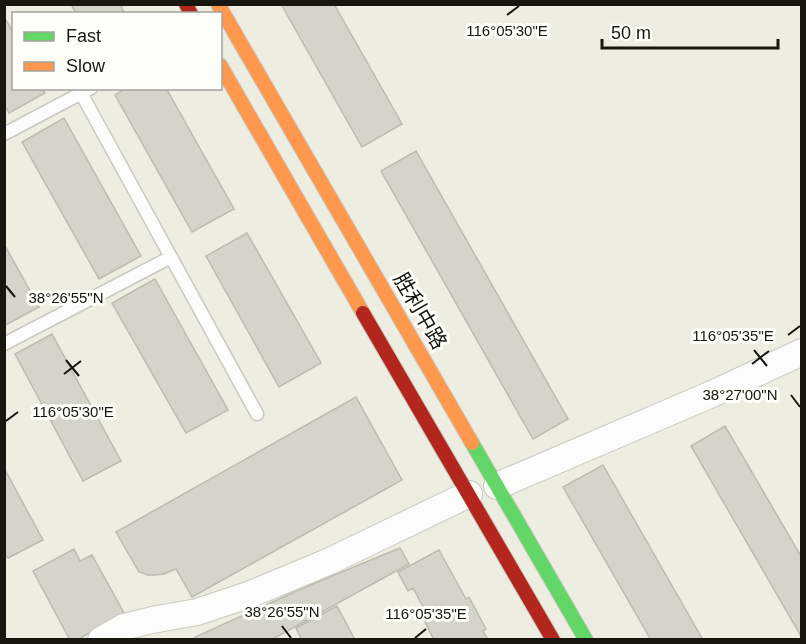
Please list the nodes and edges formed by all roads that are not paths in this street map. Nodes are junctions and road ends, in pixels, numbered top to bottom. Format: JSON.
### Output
{"nodes":[{"id":1,"x":218,"y":4,"type":"edge"},
{"id":2,"x":222,"y":68,"type":"edge"},
{"id":3,"x":86,"y":91,"type":"edge"},
{"id":4,"x":4,"y":134,"type":"edge"},
{"id":5,"x":171,"y":257,"type":"junction"},
{"id":6,"x":4,"y":344,"type":"edge"},
{"id":7,"x":801,"y":352,"type":"edge"},
{"id":8,"x":257,"y":414,"type":"dead end"},
{"id":9,"x":497,"y":486,"type":"junction"},
{"id":10,"x":469,"y":494,"type":"junction"},
{"id":11,"x":101,"y":639,"type":"edge"},
{"id":12,"x":553,"y":639,"type":"edge"},
{"id":13,"x":585,"y":639,"type":"edge"}],
"edges":[{"from":1,"to":9,"type":"street","name":"胜利中路"},
{"from":2,"to":10,"type":"street"},
{"from":3,"to":4,"type":"lane"},
{"from":3,"to":5,"type":"lane"},
{"from":5,"to":6,"type":"lane"},
{"from":5,"to":8,"type":"lane"},
{"from":7,"to":9,"type":"street"},
{"from":9,"to":13,"type":"street","name":"胜利中路"},
{"from":10,"to":11,"type":"street"},
{"from":10,"to":12,"type":"street"}]}
